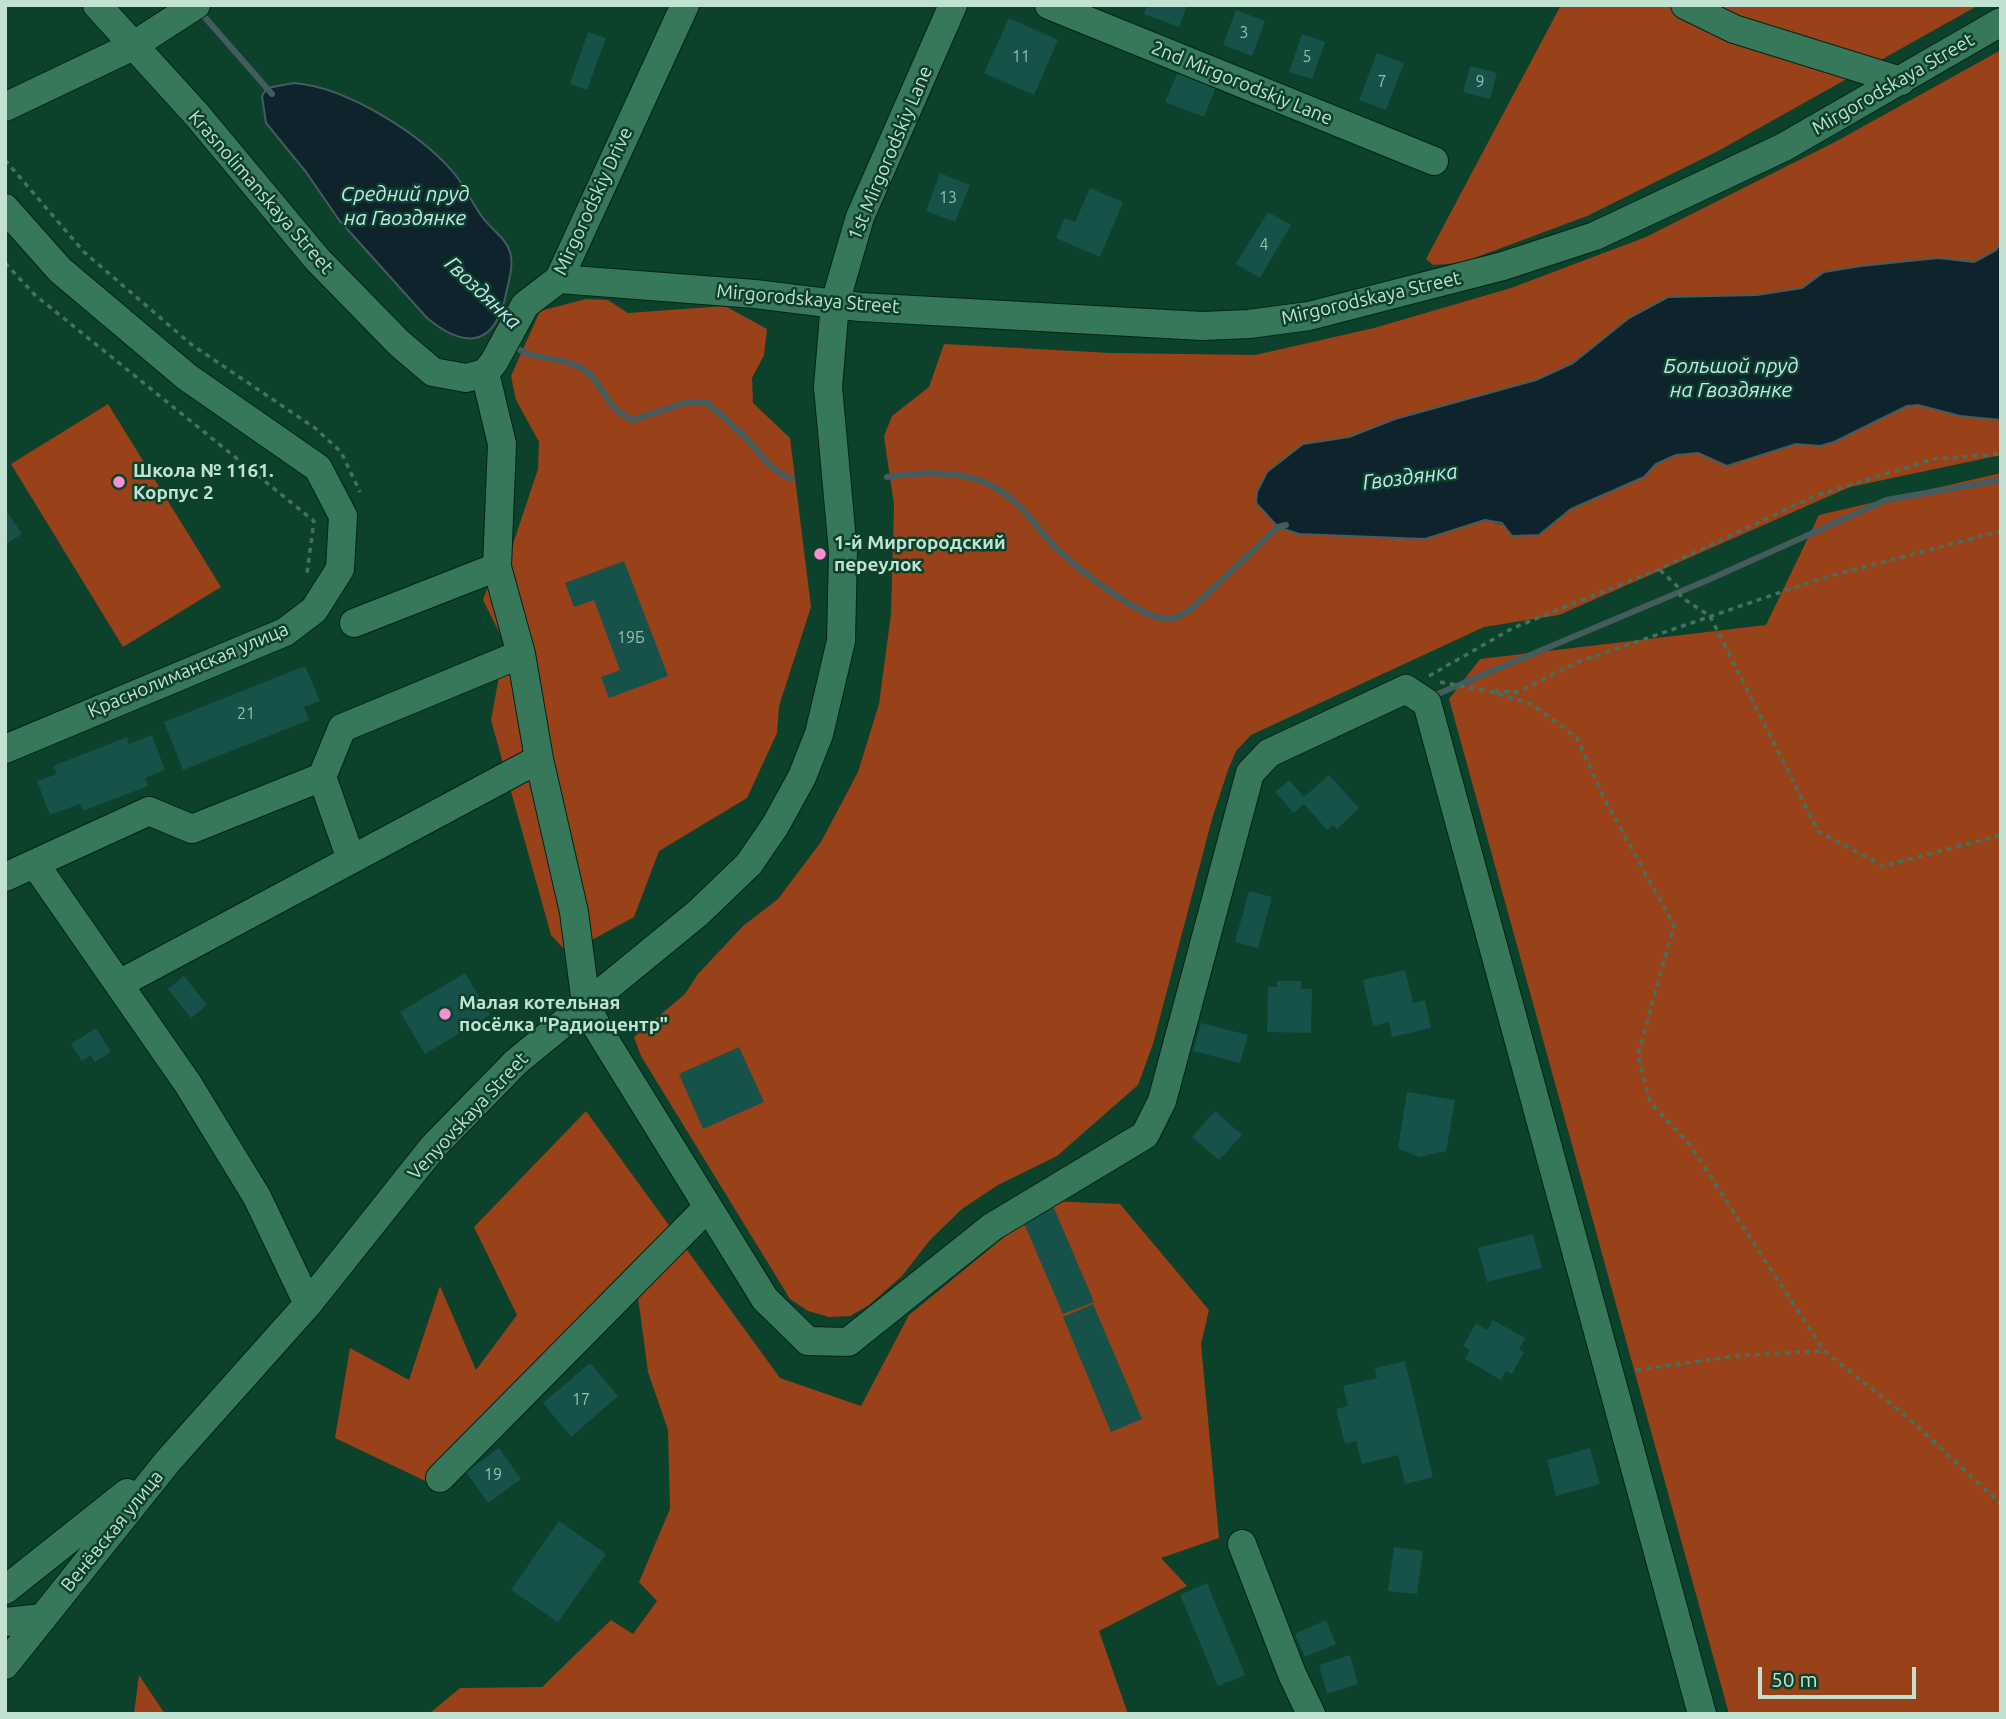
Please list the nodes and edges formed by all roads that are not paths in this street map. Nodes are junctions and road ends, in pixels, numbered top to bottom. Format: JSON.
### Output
{"nodes":[{"id":1,"x":97,"y":5,"type":"edge"},
{"id":2,"x":196,"y":5,"type":"edge"},
{"id":3,"x":685,"y":5,"type":"edge"},
{"id":4,"x":953,"y":5,"type":"edge"},
{"id":5,"x":1049,"y":5,"type":"edge"},
{"id":6,"x":1685,"y":5,"type":"edge"},
{"id":7,"x":2001,"y":22,"type":"edge"},
{"id":8,"x":131,"y":47,"type":"junction"},
{"id":9,"x":1901,"y":81,"type":"junction"},
{"id":10,"x":5,"y":107,"type":"edge"},
{"id":11,"x":1434,"y":161,"type":"dead end"},
{"id":12,"x":6,"y":209,"type":"edge"},
{"id":13,"x":559,"y":279,"type":"junction"},
{"id":14,"x":835,"y":303,"type":"junction"},
{"id":15,"x":485,"y":373,"type":"junction"},
{"id":16,"x":497,"y":567,"type":"junction"},
{"id":17,"x":354,"y":623,"type":"dead end"},
{"id":18,"x":521,"y":654,"type":"junction"},
{"id":19,"x":5,"y":749,"type":"edge"},
{"id":20,"x":539,"y":759,"type":"junction"},
{"id":21,"x":322,"y":776,"type":"junction"},
{"id":22,"x":351,"y":859,"type":"junction"},
{"id":23,"x":35,"y":864,"type":"junction"},
{"id":24,"x":5,"y":877,"type":"edge"},
{"id":25,"x":119,"y":984,"type":"junction"},
{"id":26,"x":586,"y":1004,"type":"junction"},
{"id":27,"x":708,"y":1207,"type":"junction"},
{"id":28,"x":308,"y":1304,"type":"junction"},
{"id":29,"x":168,"y":1461,"type":"junction"},
{"id":30,"x":440,"y":1478,"type":"dead end"},
{"id":31,"x":1242,"y":1544,"type":"dead end"},
{"id":32,"x":5,"y":1590,"type":"edge"},
{"id":33,"x":43,"y":1618,"type":"junction"},
{"id":34,"x":5,"y":1622,"type":"edge"},
{"id":35,"x":5,"y":1665,"type":"edge"},
{"id":36,"x":1311,"y":1714,"type":"edge"},
{"id":37,"x":1702,"y":1714,"type":"edge"}],
"edges":[{"from":1,"to":8,"type":"street","name":"Krasnolimanskaya Street"},
{"from":2,"to":8,"type":"street"},
{"from":3,"to":13,"type":"street","name":"Mirgorodskiy Drive"},
{"from":4,"to":14,"type":"street","name":"1st Mirgorodskiy Lane"},
{"from":5,"to":11,"type":"street","name":"2nd Mirgorodskiy Lane"},
{"from":6,"to":9,"type":"street"},
{"from":7,"to":9,"type":"street","name":"Mirgorodskaya Street"},
{"from":8,"to":10,"type":"street"},
{"from":8,"to":15,"type":"street","name":"Krasnolimanskaya Street"},
{"from":9,"to":14,"type":"street","name":"Mirgorodskaya Street"},
{"from":12,"to":19,"type":"street","name":"Краснолиманская улица"},
{"from":13,"to":14,"type":"street","name":"Mirgorodskaya Street"},
{"from":13,"to":15,"type":"street","name":"Mirgorodskiy Drive"},
{"from":14,"to":26,"type":"street","name":"Venyovskaya Street"},
{"from":15,"to":16,"type":"street"},
{"from":16,"to":17,"type":"street"},
{"from":16,"to":18,"type":"street"},
{"from":18,"to":20,"type":"street"},
{"from":18,"to":21,"type":"street"},
{"from":20,"to":22,"type":"street"},
{"from":20,"to":26,"type":"street"},
{"from":21,"to":22,"type":"street"},
{"from":21,"to":23,"type":"street"},
{"from":22,"to":25,"type":"street"},
{"from":23,"to":24,"type":"street"},
{"from":23,"to":25,"type":"street"},
{"from":25,"to":28,"type":"street"},
{"from":26,"to":27,"type":"street"},
{"from":26,"to":28,"type":"street","name":"Venyovskaya Street"},
{"from":27,"to":30,"type":"street"},
{"from":27,"to":37,"type":"street"},
{"from":28,"to":29,"type":"street","name":"Venyovskaya Street"},
{"from":29,"to":32,"type":"street","name":"Венёвская улица"},
{"from":29,"to":33,"type":"street","name":"Венёвская улица"},
{"from":31,"to":36,"type":"street"},
{"from":33,"to":34,"type":"street"},
{"from":33,"to":35,"type":"street","name":"Венёвская улица"}]}
